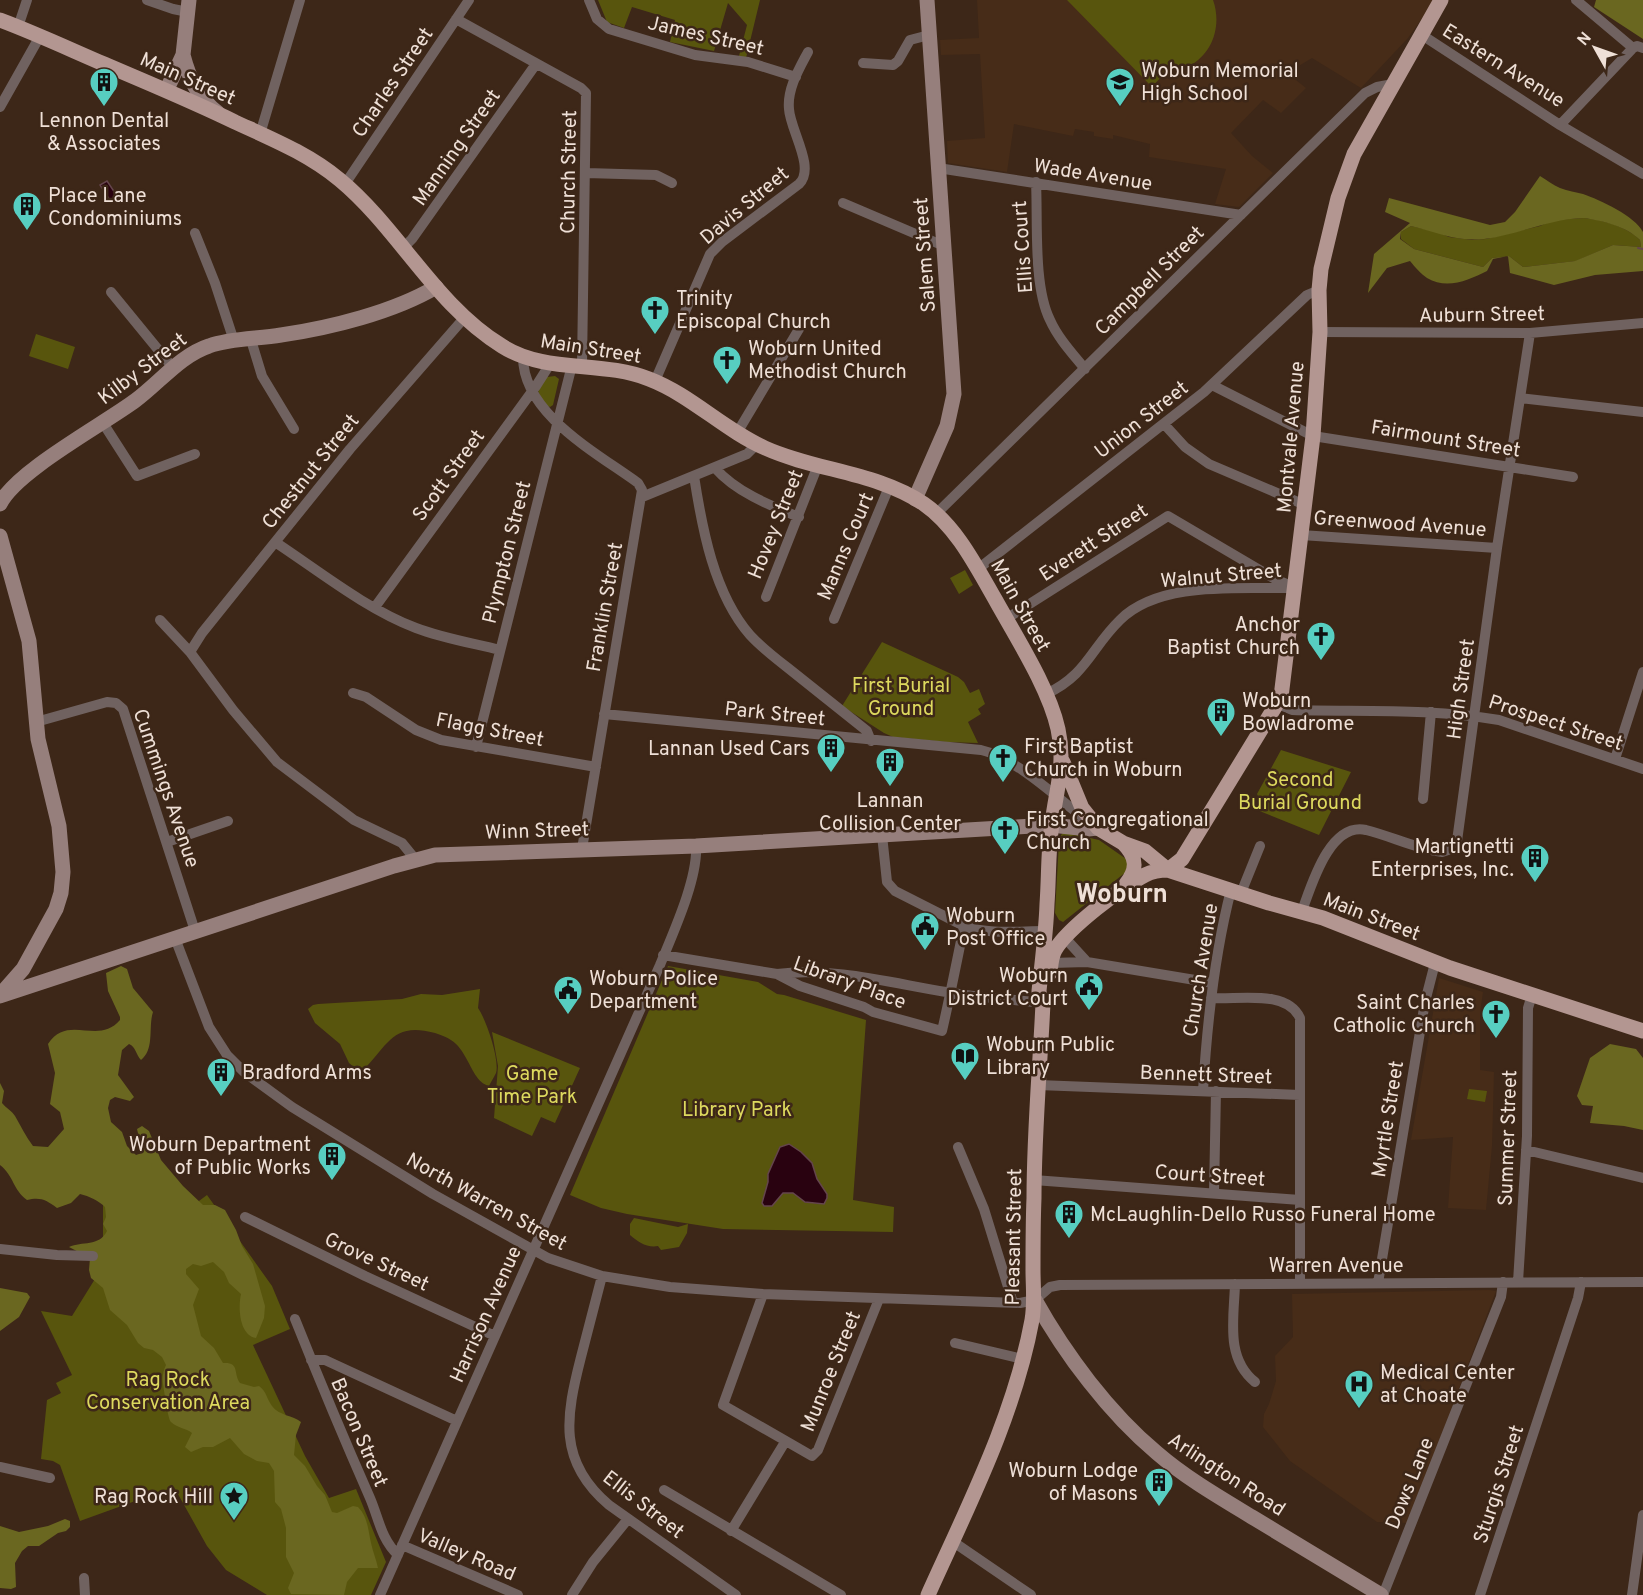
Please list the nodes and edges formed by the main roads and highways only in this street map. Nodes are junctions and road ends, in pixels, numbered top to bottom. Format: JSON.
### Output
{"nodes":[{"id":1,"x":1441,"y":0,"type":"edge"},
{"id":2,"x":0,"y":20,"type":"edge"},
{"id":3,"x":1062,"y":760,"type":"junction"},
{"id":4,"x":1051,"y":825,"type":"joint"},
{"id":5,"x":1123,"y":843,"type":"junction"},
{"id":6,"x":1168,"y":870,"type":"junction"},
{"id":7,"x":1122,"y":889,"type":"junction"},
{"id":8,"x":1047,"y":909,"type":"junction"},
{"id":9,"x":1065,"y":938,"type":"junction"},
{"id":10,"x":1043,"y":1003,"type":"junction"},
{"id":11,"x":1643,"y":1031,"type":"edge"},
{"id":12,"x":928,"y":1595,"type":"edge"}],
"edges":[{"from":1,"to":6,"type":"main road","name":"Montvale Avenue"},
{"from":2,"to":3,"type":"main road","name":"Main Street"},
{"from":3,"to":4,"type":"main road","name":"Main Street"},
{"from":3,"to":5,"type":"main road","name":"Main Street"},
{"from":4,"to":8,"type":"main road","name":"Pleasant Street"},
{"from":5,"to":6,"type":"main road","name":"Main Street"},
{"from":5,"to":7,"type":"main road"},
{"from":6,"to":7,"type":"main road"},
{"from":6,"to":11,"type":"main road","name":"Main Street"},
{"from":7,"to":9,"type":"main road"},
{"from":8,"to":9,"type":"main road"},
{"from":8,"to":10,"type":"main road","name":"Pleasant Street"},
{"from":9,"to":10,"type":"main road","name":"Pleasant Street"},
{"from":10,"to":12,"type":"main road","name":"Pleasant Street"}]}
